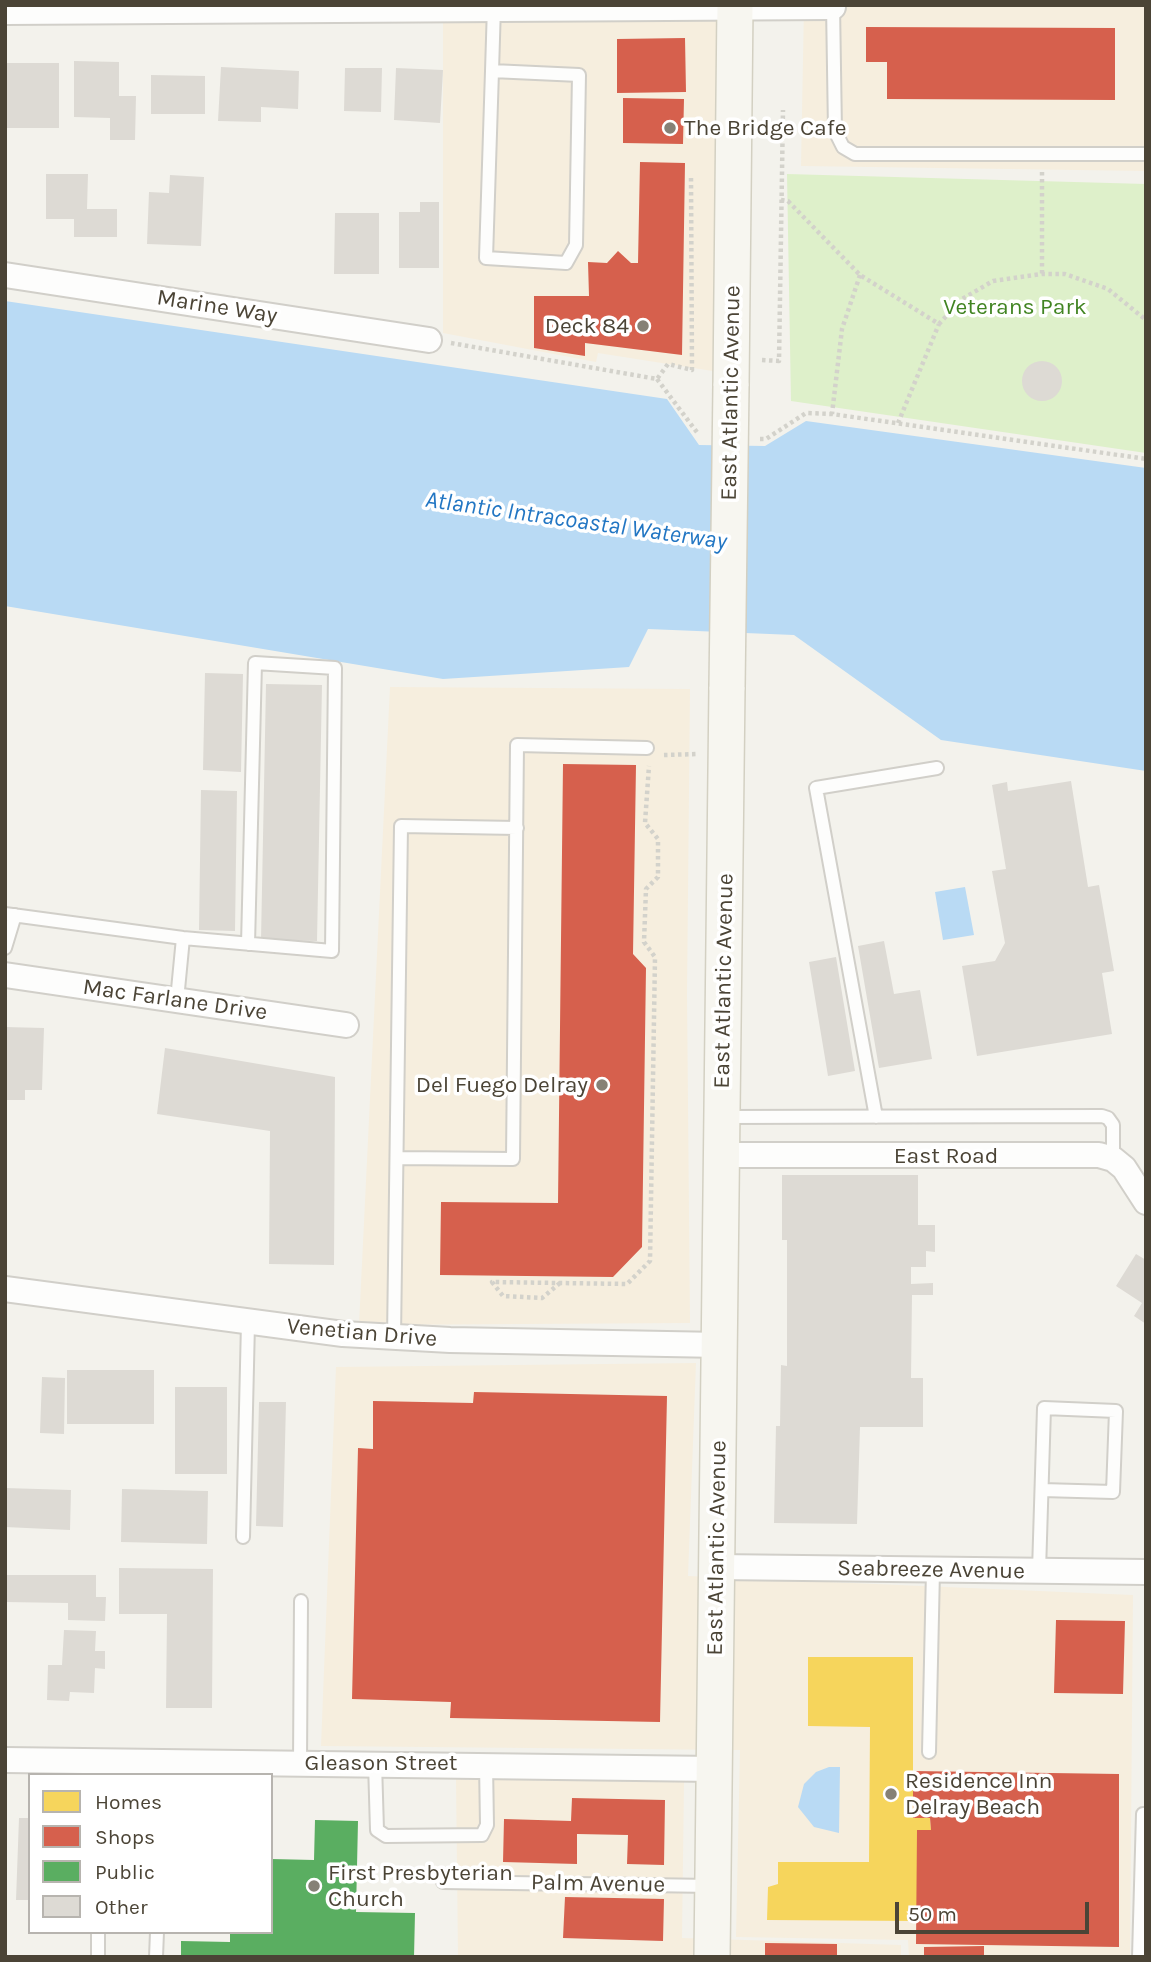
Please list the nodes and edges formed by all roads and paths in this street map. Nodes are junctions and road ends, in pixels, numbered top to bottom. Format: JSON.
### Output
{"nodes":[{"id":1,"x":735,"y":6,"type":"edge"},
{"id":2,"x":833,"y":6,"type":"edge"},
{"id":3,"x":494,"y":8,"type":"edge"},
{"id":4,"x":5,"y":12,"type":"edge"},
{"id":5,"x":492,"y":71,"type":"junction"},
{"id":6,"x":783,"y":110,"type":"dead end"},
{"id":7,"x":1042,"y":153,"type":"junction"},
{"id":8,"x":1146,"y":154,"type":"edge"},
{"id":9,"x":691,"y":178,"type":"dead end"},
{"id":10,"x":781,"y":200,"type":"junction"},
{"id":11,"x":1042,"y":274,"type":"junction"},
{"id":12,"x":5,"y":275,"type":"edge"},
{"id":13,"x":860,"y":275,"type":"junction"},
{"id":14,"x":1146,"y":320,"type":"edge"},
{"id":15,"x":939,"y":324,"type":"junction"},
{"id":16,"x":429,"y":340,"type":"joint"},
{"id":17,"x":762,"y":360,"type":"dead end"},
{"id":18,"x":898,"y":423,"type":"junction"},
{"id":19,"x":1146,"y":459,"type":"edge"},
{"id":20,"x":647,"y":748,"type":"dead end"},
{"id":21,"x":702,"y":754,"type":"dead end"},
{"id":22,"x":937,"y":768,"type":"dead end"},
{"id":23,"x":517,"y":828,"type":"junction"},
{"id":24,"x":10,"y":915,"type":"edge"},
{"id":25,"x":183,"y":938,"type":"junction"},
{"id":26,"x":248,"y":944,"type":"junction"},
{"id":27,"x":5,"y":948,"type":"edge"},
{"id":28,"x":5,"y":975,"type":"edge"},
{"id":29,"x":177,"y":1000,"type":"junction"},
{"id":30,"x":346,"y":1025,"type":"dead end"},
{"id":31,"x":723,"y":1117,"type":"junction"},
{"id":32,"x":876,"y":1117,"type":"junction"},
{"id":33,"x":723,"y":1155,"type":"junction"},
{"id":34,"x":397,"y":1158,"type":"junction"},
{"id":35,"x":1113,"y":1159,"type":"junction"},
{"id":36,"x":1146,"y":1202,"type":"edge"},
{"id":37,"x":560,"y":1283,"type":"junction"},
{"id":38,"x":5,"y":1289,"type":"edge"},
{"id":39,"x":248,"y":1323,"type":"junction"},
{"id":40,"x":394,"y":1337,"type":"junction"},
{"id":41,"x":721,"y":1345,"type":"junction"},
{"id":42,"x":1041,"y":1490,"type":"junction"},
{"id":43,"x":243,"y":1537,"type":"dead end"},
{"id":44,"x":717,"y":1567,"type":"junction"},
{"id":45,"x":933,"y":1570,"type":"junction"},
{"id":46,"x":1039,"y":1571,"type":"junction"},
{"id":47,"x":1146,"y":1572,"type":"edge"},
{"id":48,"x":301,"y":1601,"type":"dead end"},
{"id":49,"x":929,"y":1752,"type":"dead end"},
{"id":50,"x":5,"y":1760,"type":"edge"},
{"id":51,"x":300,"y":1763,"type":"junction"},
{"id":52,"x":375,"y":1763,"type":"junction"},
{"id":53,"x":486,"y":1764,"type":"junction"},
{"id":54,"x":99,"y":1768,"type":"edge"},
{"id":55,"x":714,"y":1769,"type":"junction"},
{"id":56,"x":1146,"y":1814,"type":"edge"},
{"id":57,"x":443,"y":1882,"type":"dead end"},
{"id":58,"x":712,"y":1886,"type":"junction"},
{"id":59,"x":99,"y":1934,"type":"edge"},
{"id":60,"x":157,"y":1934,"type":"edge"},
{"id":61,"x":98,"y":1957,"type":"edge"},
{"id":62,"x":156,"y":1957,"type":"edge"},
{"id":63,"x":712,"y":1957,"type":"edge"},
{"id":64,"x":1139,"y":1957,"type":"edge"}],
"edges":[{"from":1,"to":2,"type":"street"},
{"from":1,"to":3,"type":"street"},
{"from":1,"to":31,"type":"main road","name":"East Atlantic Avenue","bridge":true},
{"from":2,"to":7,"type":"lane"},
{"from":3,"to":4,"type":"street"},
{"from":3,"to":5,"type":"lane"},
{"from":5,"to":5,"type":"lane"},
{"from":6,"to":10,"type":"path"},
{"from":7,"to":8,"type":"lane"},
{"from":7,"to":11,"type":"path"},
{"from":9,"to":16,"type":"path"},
{"from":10,"to":13,"type":"path"},
{"from":10,"to":17,"type":"path"},
{"from":11,"to":14,"type":"path"},
{"from":11,"to":15,"type":"path"},
{"from":12,"to":16,"type":"street","name":"Marine Way"},
{"from":13,"to":15,"type":"path"},
{"from":13,"to":18,"type":"path"},
{"from":15,"to":18,"type":"path"},
{"from":18,"to":19,"type":"path"},
{"from":20,"to":23,"type":"lane"},
{"from":21,"to":37,"type":"path"},
{"from":22,"to":32,"type":"lane"},
{"from":23,"to":34,"type":"lane"},
{"from":23,"to":34,"type":"lane"},
{"from":24,"to":25,"type":"lane"},
{"from":24,"to":27,"type":"lane"},
{"from":25,"to":26,"type":"lane"},
{"from":25,"to":29,"type":"lane"},
{"from":26,"to":26,"type":"lane"},
{"from":28,"to":29,"type":"street","name":"Mac Farlane Drive"},
{"from":29,"to":30,"type":"street","name":"Mac Farlane Drive"},
{"from":31,"to":32,"type":"lane"},
{"from":31,"to":33,"type":"main road","name":"East Atlantic Avenue"},
{"from":32,"to":35,"type":"lane"},
{"from":33,"to":35,"type":"street","name":"East Road"},
{"from":33,"to":41,"type":"main road","name":"East Atlantic Avenue"},
{"from":34,"to":40,"type":"lane"},
{"from":35,"to":36,"type":"street"},
{"from":37,"to":37,"type":"path"},
{"from":38,"to":39,"type":"street","name":"Venetian Drive"},
{"from":39,"to":40,"type":"street","name":"Venetian Drive"},
{"from":39,"to":43,"type":"lane"},
{"from":40,"to":41,"type":"street","name":"Venetian Drive"},
{"from":41,"to":44,"type":"main road","name":"East Atlantic Avenue"},
{"from":42,"to":42,"type":"lane"},
{"from":42,"to":46,"type":"lane"},
{"from":44,"to":45,"type":"street","name":"Seabreeze Avenue"},
{"from":44,"to":55,"type":"main road","name":"East Atlantic Avenue"},
{"from":45,"to":46,"type":"street","name":"Seabreeze Avenue"},
{"from":45,"to":49,"type":"lane"},
{"from":46,"to":47,"type":"street","name":"Seabreeze Avenue"},
{"from":48,"to":51,"type":"lane"},
{"from":50,"to":54,"type":"street","name":"Gleason Street"},
{"from":51,"to":52,"type":"street","name":"Gleason Street"},
{"from":51,"to":54,"type":"street","name":"Gleason Street"},
{"from":52,"to":53,"type":"street","name":"Gleason Street"},
{"from":52,"to":53,"type":"lane"},
{"from":53,"to":55,"type":"street","name":"Gleason Street"},
{"from":55,"to":58,"type":"main road","name":"East Atlantic Avenue"},
{"from":56,"to":64,"type":"lane"},
{"from":57,"to":58,"type":"lane","name":"Palm Avenue"},
{"from":58,"to":63,"type":"main road","name":"East Atlantic Avenue"},
{"from":59,"to":61,"type":"lane"},
{"from":60,"to":62,"type":"lane"}]}
